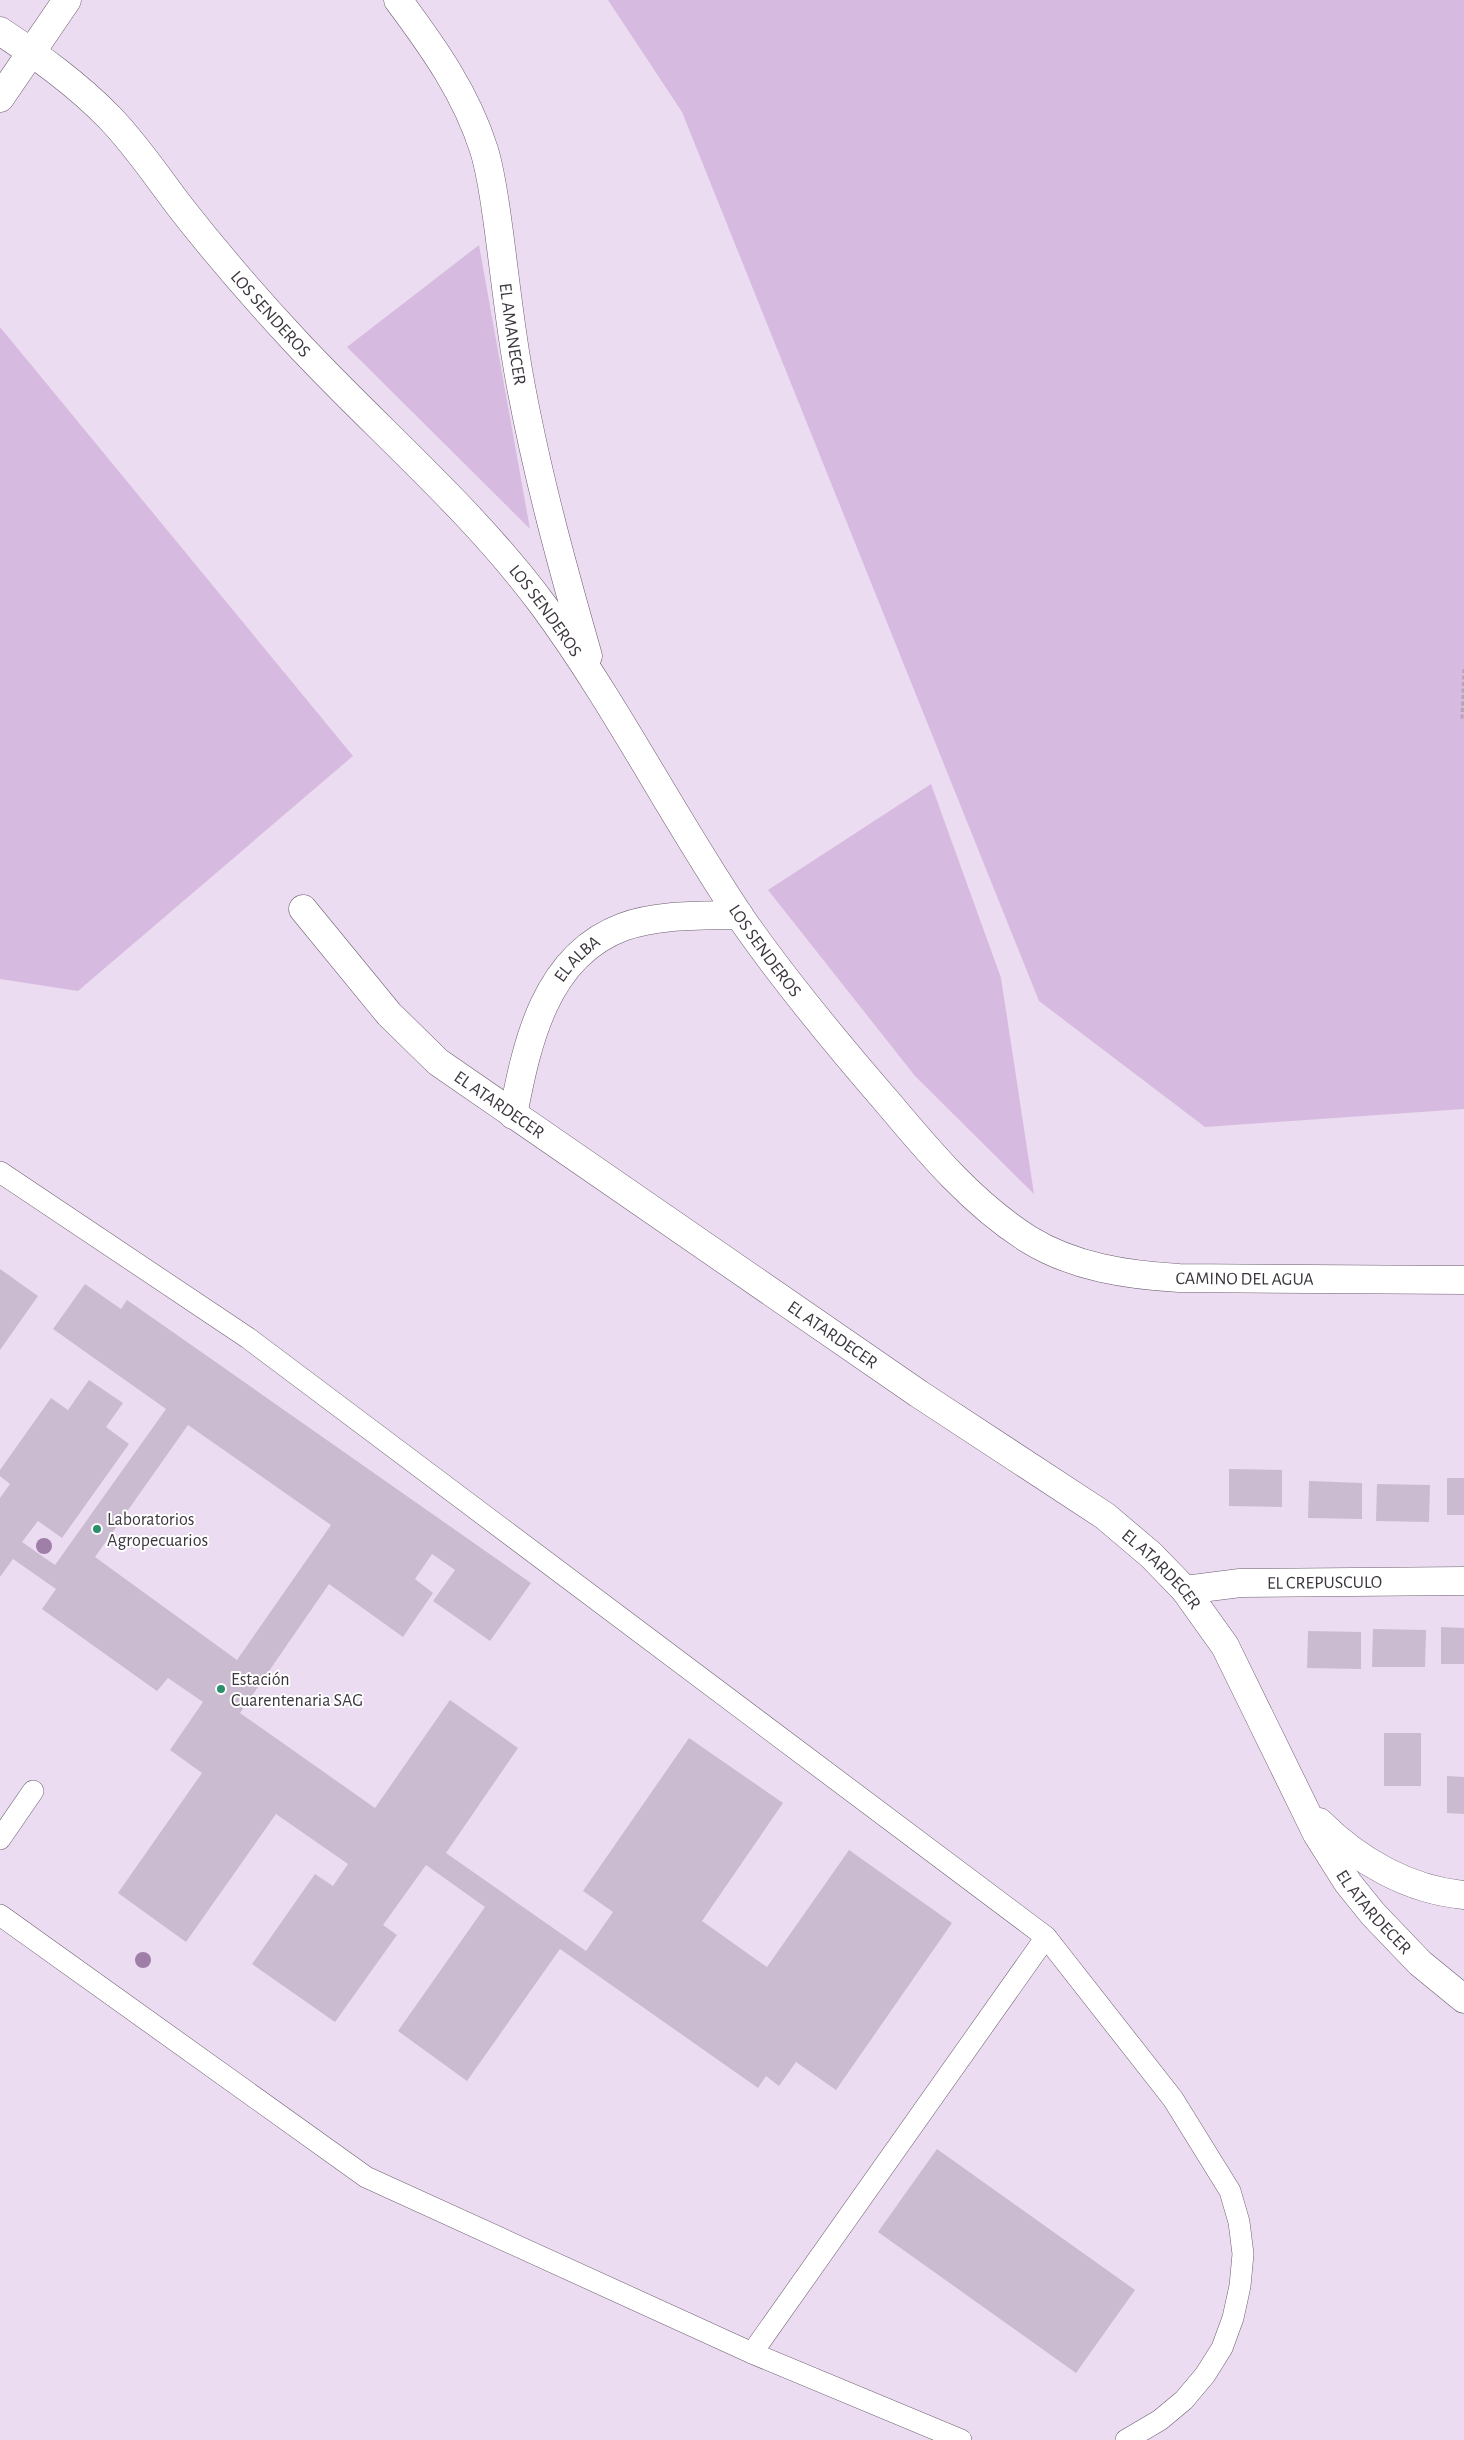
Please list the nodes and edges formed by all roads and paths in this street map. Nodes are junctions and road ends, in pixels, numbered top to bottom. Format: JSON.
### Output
{"nodes":[{"id":1,"x":67,"y":0,"type":"edge"},
{"id":2,"x":398,"y":0,"type":"edge"},
{"id":3,"x":0,"y":31,"type":"edge"},
{"id":4,"x":31,"y":52,"type":"junction"},
{"id":5,"x":0,"y":98,"type":"edge"},
{"id":6,"x":1464,"y":669,"type":"edge"},
{"id":7,"x":596,"y":684,"type":"junction"},
{"id":8,"x":1464,"y":720,"type":"edge"},
{"id":9,"x":303,"y":909,"type":"dead end"},
{"id":10,"x":739,"y":915,"type":"junction"},
{"id":11,"x":513,"y":1115,"type":"junction"},
{"id":12,"x":0,"y":1172,"type":"edge"},
{"id":13,"x":1030,"y":1241,"type":"joint"},
{"id":14,"x":1464,"y":1280,"type":"edge"},
{"id":15,"x":1464,"y":1580,"type":"edge"},
{"id":16,"x":1185,"y":1590,"type":"junction"},
{"id":17,"x":33,"y":1791,"type":"dead end"},
{"id":18,"x":1304,"y":1807,"type":"junction"},
{"id":19,"x":0,"y":1839,"type":"edge"},
{"id":20,"x":1464,"y":1895,"type":"edge"},
{"id":21,"x":0,"y":1915,"type":"edge"},
{"id":22,"x":1046,"y":1938,"type":"junction"},
{"id":23,"x":1464,"y":1999,"type":"edge"},
{"id":24,"x":752,"y":2354,"type":"junction"},
{"id":25,"x":961,"y":2440,"type":"edge"},
{"id":26,"x":1126,"y":2440,"type":"edge"}],
"edges":[{"from":1,"to":4,"type":"street"},
{"from":2,"to":7,"type":"street","name":"EL AMANECER"},
{"from":3,"to":4,"type":"street","name":"LOS SENDEROS"},
{"from":4,"to":5,"type":"street"},
{"from":4,"to":7,"type":"street","name":"LOS SENDEROS"},
{"from":6,"to":8,"type":"path"},
{"from":7,"to":10,"type":"street","name":"LOS SENDEROS"},
{"from":9,"to":11,"type":"street","name":"EL ATARDECER"},
{"from":10,"to":11,"type":"street","name":"EL ALBA"},
{"from":10,"to":13,"type":"street","name":"LOS SENDEROS"},
{"from":11,"to":16,"type":"street","name":"EL ATARDECER"},
{"from":12,"to":22,"type":"lane"},
{"from":13,"to":14,"type":"street","name":"CAMINO DEL AGUA"},
{"from":15,"to":16,"type":"street","name":"EL CREPUSCULO"},
{"from":16,"to":18,"type":"street","name":"EL ATARDECER"},
{"from":17,"to":19,"type":"lane"},
{"from":18,"to":20,"type":"street","name":"EL ATARDECER"},
{"from":18,"to":23,"type":"street","name":"EL ATARDECER"},
{"from":21,"to":24,"type":"lane"},
{"from":22,"to":24,"type":"lane"},
{"from":22,"to":26,"type":"lane"},
{"from":24,"to":25,"type":"lane"}]}
